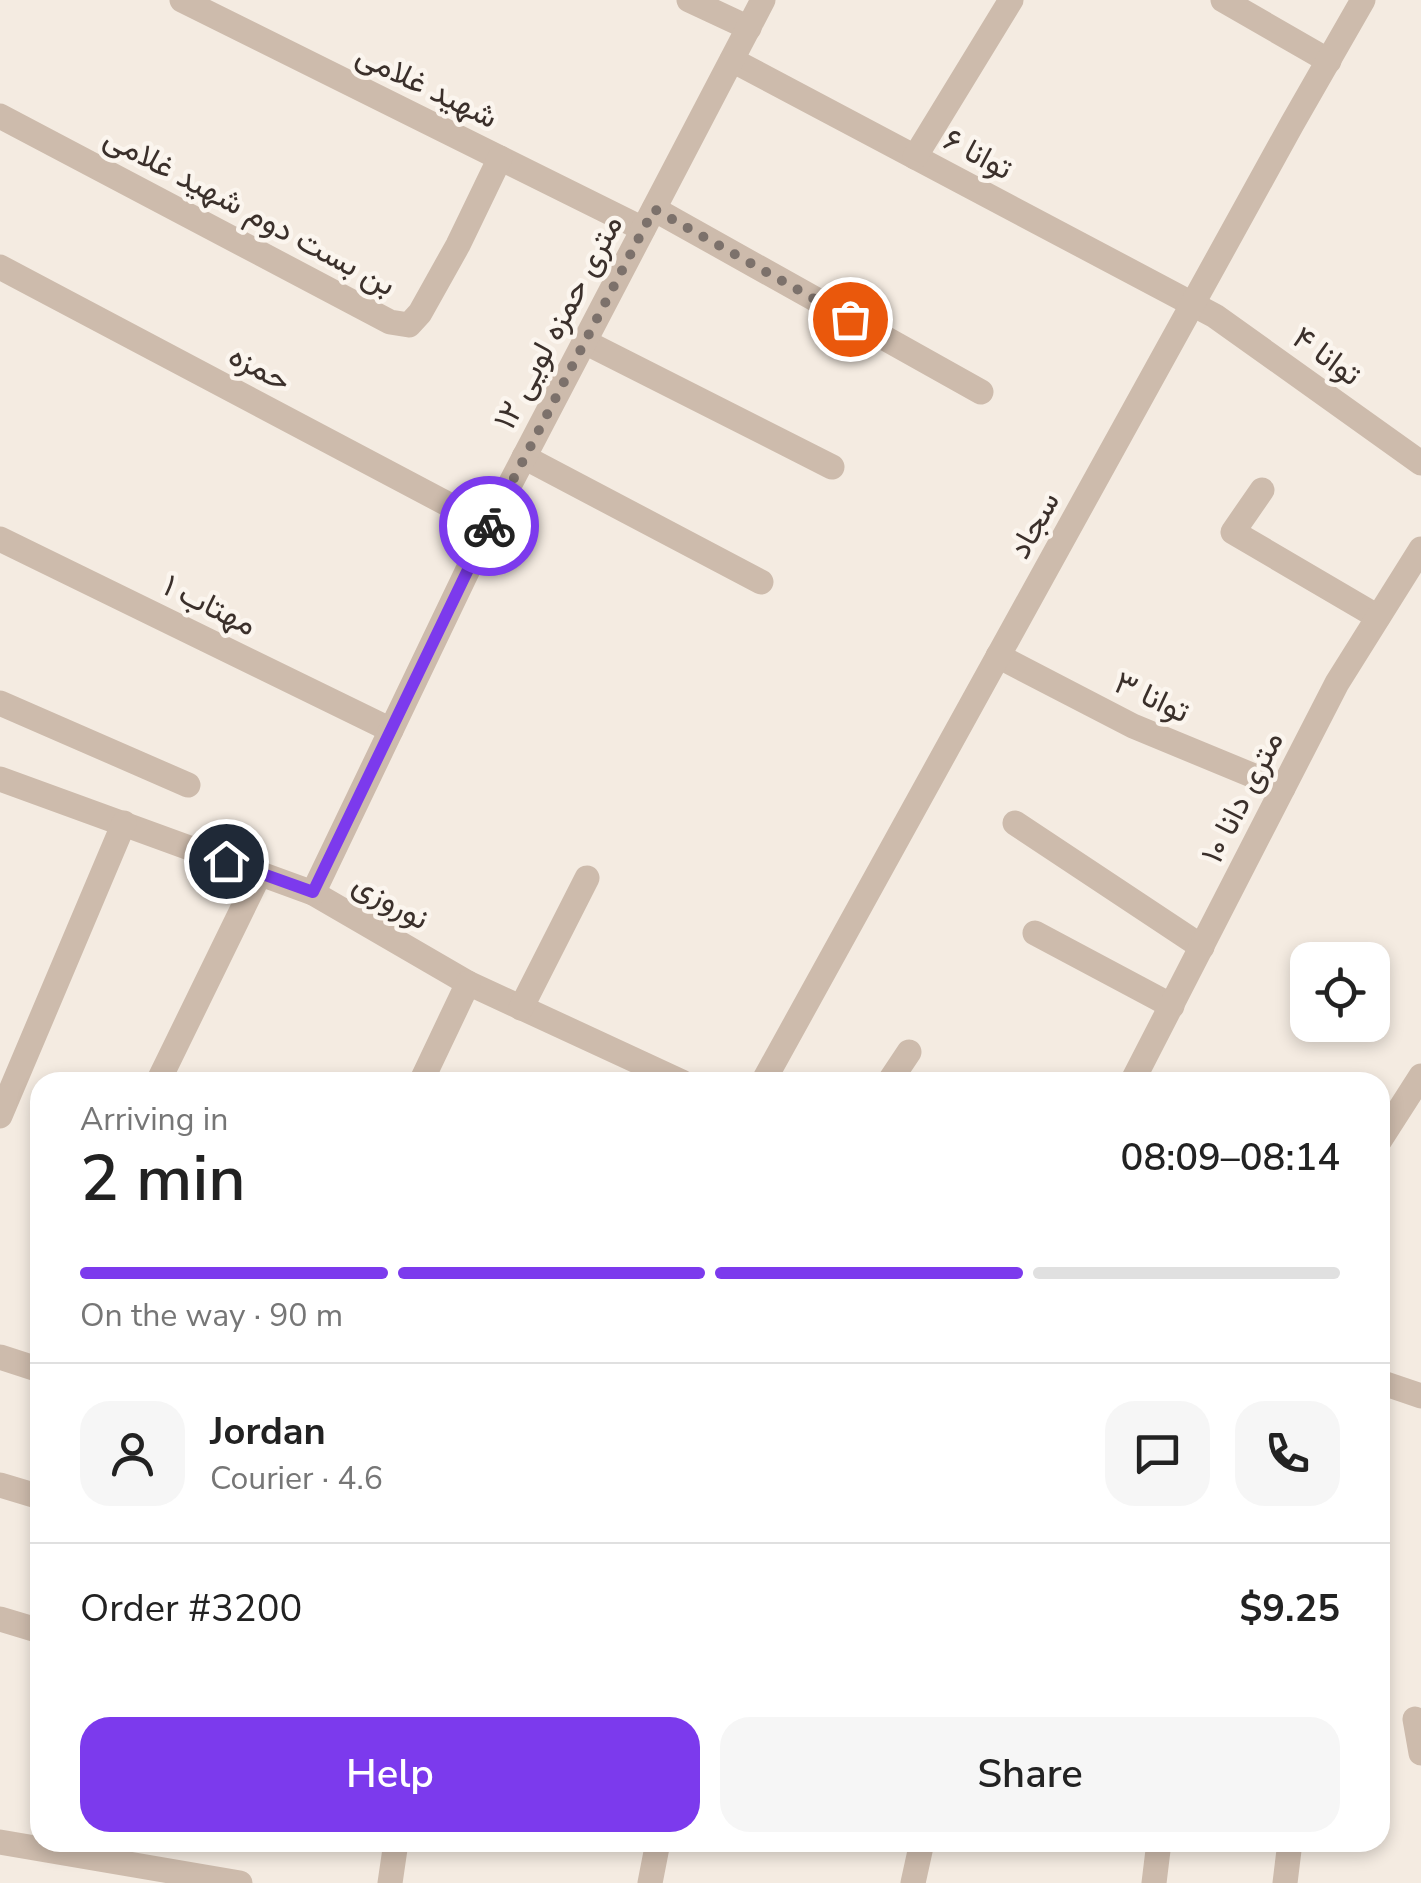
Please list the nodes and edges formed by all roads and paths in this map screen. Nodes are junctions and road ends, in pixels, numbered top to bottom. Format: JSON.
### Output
{"nodes":[{"id":1,"x":182,"y":0,"type":"edge"},
{"id":2,"x":689,"y":0,"type":"edge"},
{"id":3,"x":764,"y":0,"type":"edge"},
{"id":4,"x":1010,"y":0,"type":"edge"},
{"id":5,"x":1224,"y":0,"type":"edge"},
{"id":6,"x":1364,"y":0,"type":"edge"},
{"id":7,"x":749,"y":28,"type":"junction"},
{"id":8,"x":732,"y":60,"type":"junction"},
{"id":9,"x":1328,"y":61,"type":"junction"},
{"id":10,"x":0,"y":116,"type":"edge"},
{"id":11,"x":915,"y":157,"type":"junction"},
{"id":12,"x":500,"y":158,"type":"junction"},
{"id":13,"x":649,"y":219,"type":"junction"},
{"id":14,"x":0,"y":267,"type":"edge"},
{"id":15,"x":1193,"y":305,"type":"junction"},
{"id":16,"x":584,"y":342,"type":"junction"},
{"id":17,"x":981,"y":392,"type":"dead end"},
{"id":18,"x":524,"y":457,"type":"junction"},
{"id":19,"x":1421,"y":463,"type":"edge"},
{"id":20,"x":832,"y":467,"type":"dead end"},
{"id":21,"x":1262,"y":490,"type":"dead end"},
{"id":22,"x":489,"y":526,"type":"junction"},
{"id":23,"x":0,"y":539,"type":"edge"},
{"id":24,"x":1421,"y":548,"type":"edge"},
{"id":25,"x":761,"y":582,"type":"dead end"},
{"id":26,"x":1378,"y":617,"type":"junction"},
{"id":27,"x":998,"y":656,"type":"junction"},
{"id":28,"x":0,"y":703,"type":"edge"},
{"id":29,"x":391,"y":730,"type":"junction"},
{"id":30,"x":0,"y":779,"type":"edge"},
{"id":31,"x":188,"y":785,"type":"dead end"},
{"id":32,"x":1283,"y":788,"type":"junction"},
{"id":33,"x":124,"y":823,"type":"junction"},
{"id":34,"x":1015,"y":823,"type":"dead end"},
{"id":35,"x":260,"y":874,"type":"junction"},
{"id":36,"x":586,"y":878,"type":"dead end"},
{"id":37,"x":313,"y":892,"type":"junction"},
{"id":38,"x":1035,"y":933,"type":"dead end"},
{"id":39,"x":1202,"y":947,"type":"junction"},
{"id":40,"x":468,"y":983,"type":"junction"},
{"id":41,"x":1172,"y":1006,"type":"junction"},
{"id":42,"x":521,"y":1008,"type":"junction"},
{"id":43,"x":909,"y":1052,"type":"dead end"},
{"id":44,"x":163,"y":1072,"type":"edge"},
{"id":45,"x":426,"y":1072,"type":"edge"},
{"id":46,"x":660,"y":1072,"type":"edge"},
{"id":47,"x":769,"y":1072,"type":"edge"},
{"id":48,"x":896,"y":1072,"type":"edge"},
{"id":49,"x":1137,"y":1072,"type":"edge"},
{"id":50,"x":1421,"y":1076,"type":"edge"},
{"id":51,"x":0,"y":1116,"type":"edge"},
{"id":52,"x":1390,"y":1124,"type":"edge"},
{"id":53,"x":0,"y":1357,"type":"edge"},
{"id":54,"x":30,"y":1367,"type":"edge"},
{"id":55,"x":1390,"y":1385,"type":"edge"},
{"id":56,"x":1421,"y":1396,"type":"edge"},
{"id":57,"x":0,"y":1485,"type":"edge"},
{"id":58,"x":30,"y":1494,"type":"edge"},
{"id":59,"x":0,"y":1619,"type":"edge"},
{"id":60,"x":30,"y":1628,"type":"edge"},
{"id":61,"x":1415,"y":1719,"type":"dead end"},
{"id":62,"x":1421,"y":1753,"type":"edge"},
{"id":63,"x":0,"y":1842,"type":"edge"},
{"id":64,"x":30,"y":1847,"type":"edge"},
{"id":65,"x":59,"y":1852,"type":"edge"},
{"id":66,"x":395,"y":1852,"type":"edge"},
{"id":67,"x":656,"y":1852,"type":"edge"},
{"id":68,"x":920,"y":1852,"type":"edge"},
{"id":69,"x":1158,"y":1852,"type":"edge"},
{"id":70,"x":1289,"y":1852,"type":"edge"},
{"id":71,"x":240,"y":1883,"type":"edge"},
{"id":72,"x":390,"y":1883,"type":"edge"},
{"id":73,"x":650,"y":1883,"type":"edge"},
{"id":74,"x":913,"y":1883,"type":"edge"},
{"id":75,"x":1154,"y":1883,"type":"edge"},
{"id":76,"x":1285,"y":1883,"type":"edge"}],
"edges":[{"from":1,"to":12,"type":"street","name":"شهید غلامی"},
{"from":2,"to":7,"type":"street"},
{"from":3,"to":7,"type":"street","name":"۱۲ متری حمزه لویی"},
{"from":4,"to":11,"type":"street"},
{"from":5,"to":9,"type":"street"},
{"from":6,"to":9,"type":"street","name":"سجاد"},
{"from":7,"to":8,"type":"street","name":"۱۲ متری حمزه لویی"},
{"from":8,"to":11,"type":"street","name":"توانا ۶"},
{"from":8,"to":13,"type":"street","name":"۱۲ متری حمزه لویی"},
{"from":9,"to":15,"type":"street","name":"سجاد"},
{"from":10,"to":12,"type":"street","name":"بن بست دوم شهید غلامی"},
{"from":11,"to":15,"type":"street","name":"توانا ۶"},
{"from":12,"to":13,"type":"street","name":"شهید غلامی"},
{"from":13,"to":16,"type":"street","name":"۱۲ متری حمزه لویی"},
{"from":13,"to":17,"type":"street","name":"شهید غلامی"},
{"from":14,"to":22,"type":"street","name":"حمزه"},
{"from":15,"to":19,"type":"street","name":"توانا ۴"},
{"from":15,"to":27,"type":"street","name":"سجاد"},
{"from":16,"to":18,"type":"street","name":"۱۲ متری حمزه لویی"},
{"from":16,"to":20,"type":"street"},
{"from":18,"to":22,"type":"street","name":"۱۲ متری حمزه لویی"},
{"from":18,"to":25,"type":"street"},
{"from":21,"to":26,"type":"street"},
{"from":22,"to":29,"type":"street","name":"۱۲ متری حمزه لویی"},
{"from":23,"to":29,"type":"street","name":"مهتاب ۱"},
{"from":24,"to":26,"type":"street","name":"۱۰ متری دانا"},
{"from":26,"to":32,"type":"street","name":"۱۰ متری دانا"},
{"from":27,"to":32,"type":"street","name":"توانا ۳"},
{"from":27,"to":47,"type":"street","name":"سجاد"},
{"from":28,"to":31,"type":"street"},
{"from":29,"to":37,"type":"street","name":"۱۲ متری حمزه لویی"},
{"from":30,"to":33,"type":"street","name":"نوروزی"},
{"from":32,"to":39,"type":"street","name":"۱۰ متری دانا"},
{"from":33,"to":35,"type":"street","name":"نوروزی"},
{"from":33,"to":51,"type":"street"},
{"from":34,"to":39,"type":"street"},
{"from":35,"to":37,"type":"street","name":"نوروزی"},
{"from":35,"to":44,"type":"street"},
{"from":36,"to":42,"type":"street"},
{"from":37,"to":40,"type":"street","name":"نوروزی"},
{"from":38,"to":41,"type":"street"},
{"from":39,"to":41,"type":"street","name":"۱۰ متری دانا"},
{"from":40,"to":42,"type":"street","name":"نوروزی"},
{"from":40,"to":45,"type":"street"},
{"from":41,"to":49,"type":"street","name":"۱۰ متری دانا"},
{"from":42,"to":46,"type":"street","name":"نوروزی"},
{"from":43,"to":48,"type":"street"},
{"from":50,"to":52,"type":"street"},
{"from":53,"to":54,"type":"street"},
{"from":55,"to":56,"type":"street"},
{"from":57,"to":58,"type":"street"},
{"from":59,"to":60,"type":"street"},
{"from":61,"to":62,"type":"street"},
{"from":63,"to":64,"type":"street"},
{"from":65,"to":71,"type":"street"},
{"from":66,"to":72,"type":"street"},
{"from":67,"to":73,"type":"street"},
{"from":68,"to":74,"type":"street"},
{"from":69,"to":75,"type":"street"},
{"from":70,"to":76,"type":"street"}]}
